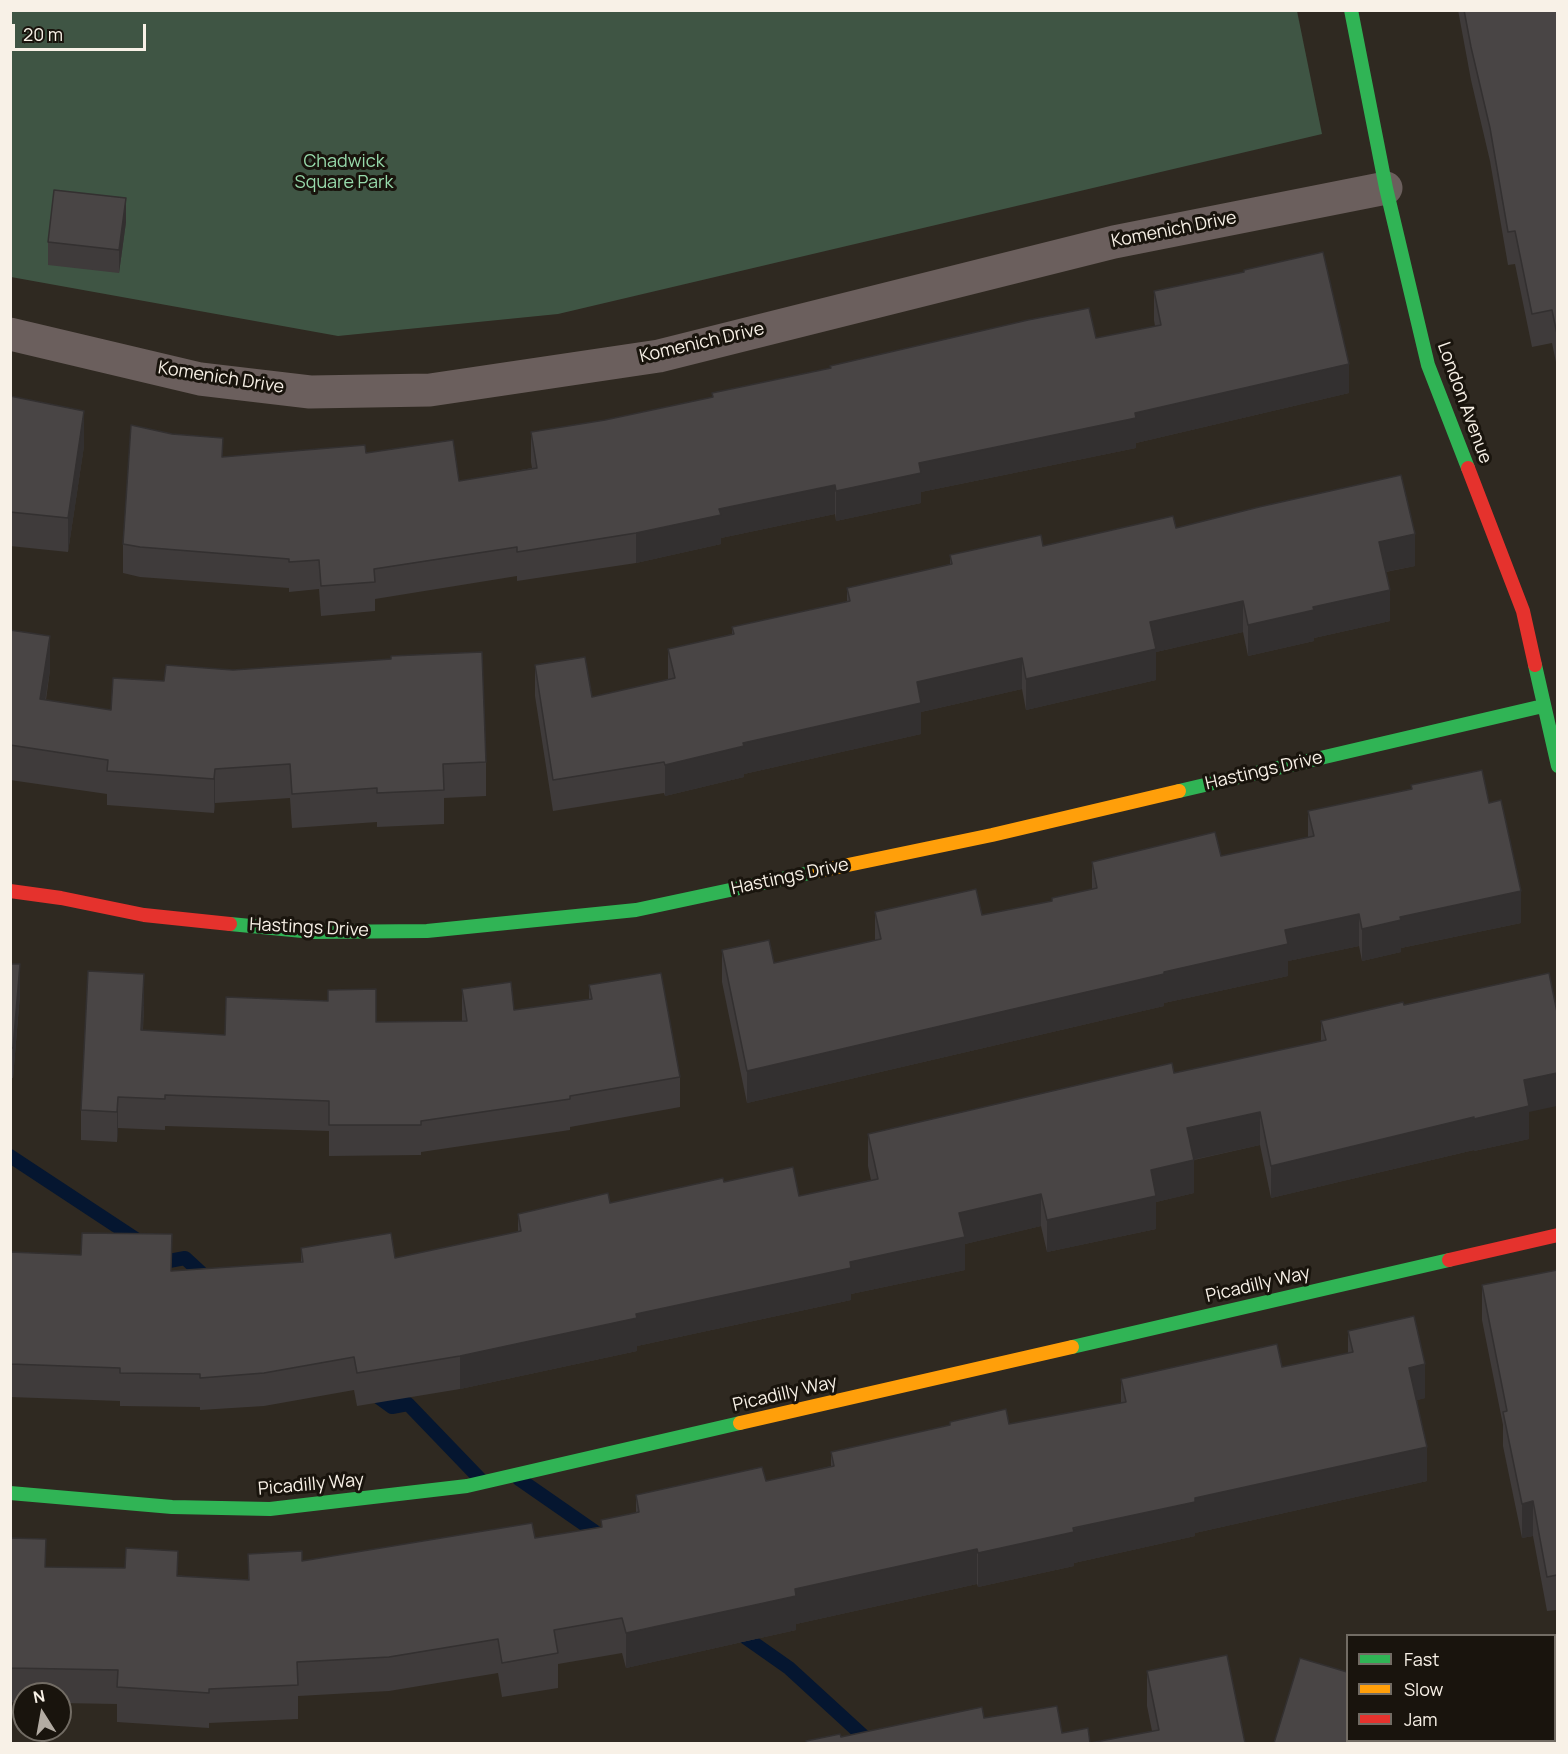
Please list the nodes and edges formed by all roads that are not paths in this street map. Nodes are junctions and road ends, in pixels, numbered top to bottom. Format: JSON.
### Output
{"nodes":[{"id":1,"x":1352,"y":10,"type":"edge"},
{"id":2,"x":1386,"y":188,"type":"junction"},
{"id":3,"x":10,"y":334,"type":"edge"},
{"id":4,"x":1550,"y":704,"type":"edge"},
{"id":5,"x":1557,"y":766,"type":"edge"},
{"id":6,"x":10,"y":891,"type":"edge"},
{"id":7,"x":1557,"y":1235,"type":"edge"},
{"id":8,"x":10,"y":1494,"type":"edge"}],
"edges":[{"from":1,"to":2,"type":"street","name":"London Avenue"},
{"from":2,"to":3,"type":"street","name":"Komenich Drive"},
{"from":2,"to":4,"type":"street","name":"London Avenue"},
{"from":4,"to":5,"type":"street","name":"London Avenue"},
{"from":4,"to":6,"type":"street","name":"Hastings Drive"},
{"from":7,"to":8,"type":"street","name":"Picadilly Way"}]}
